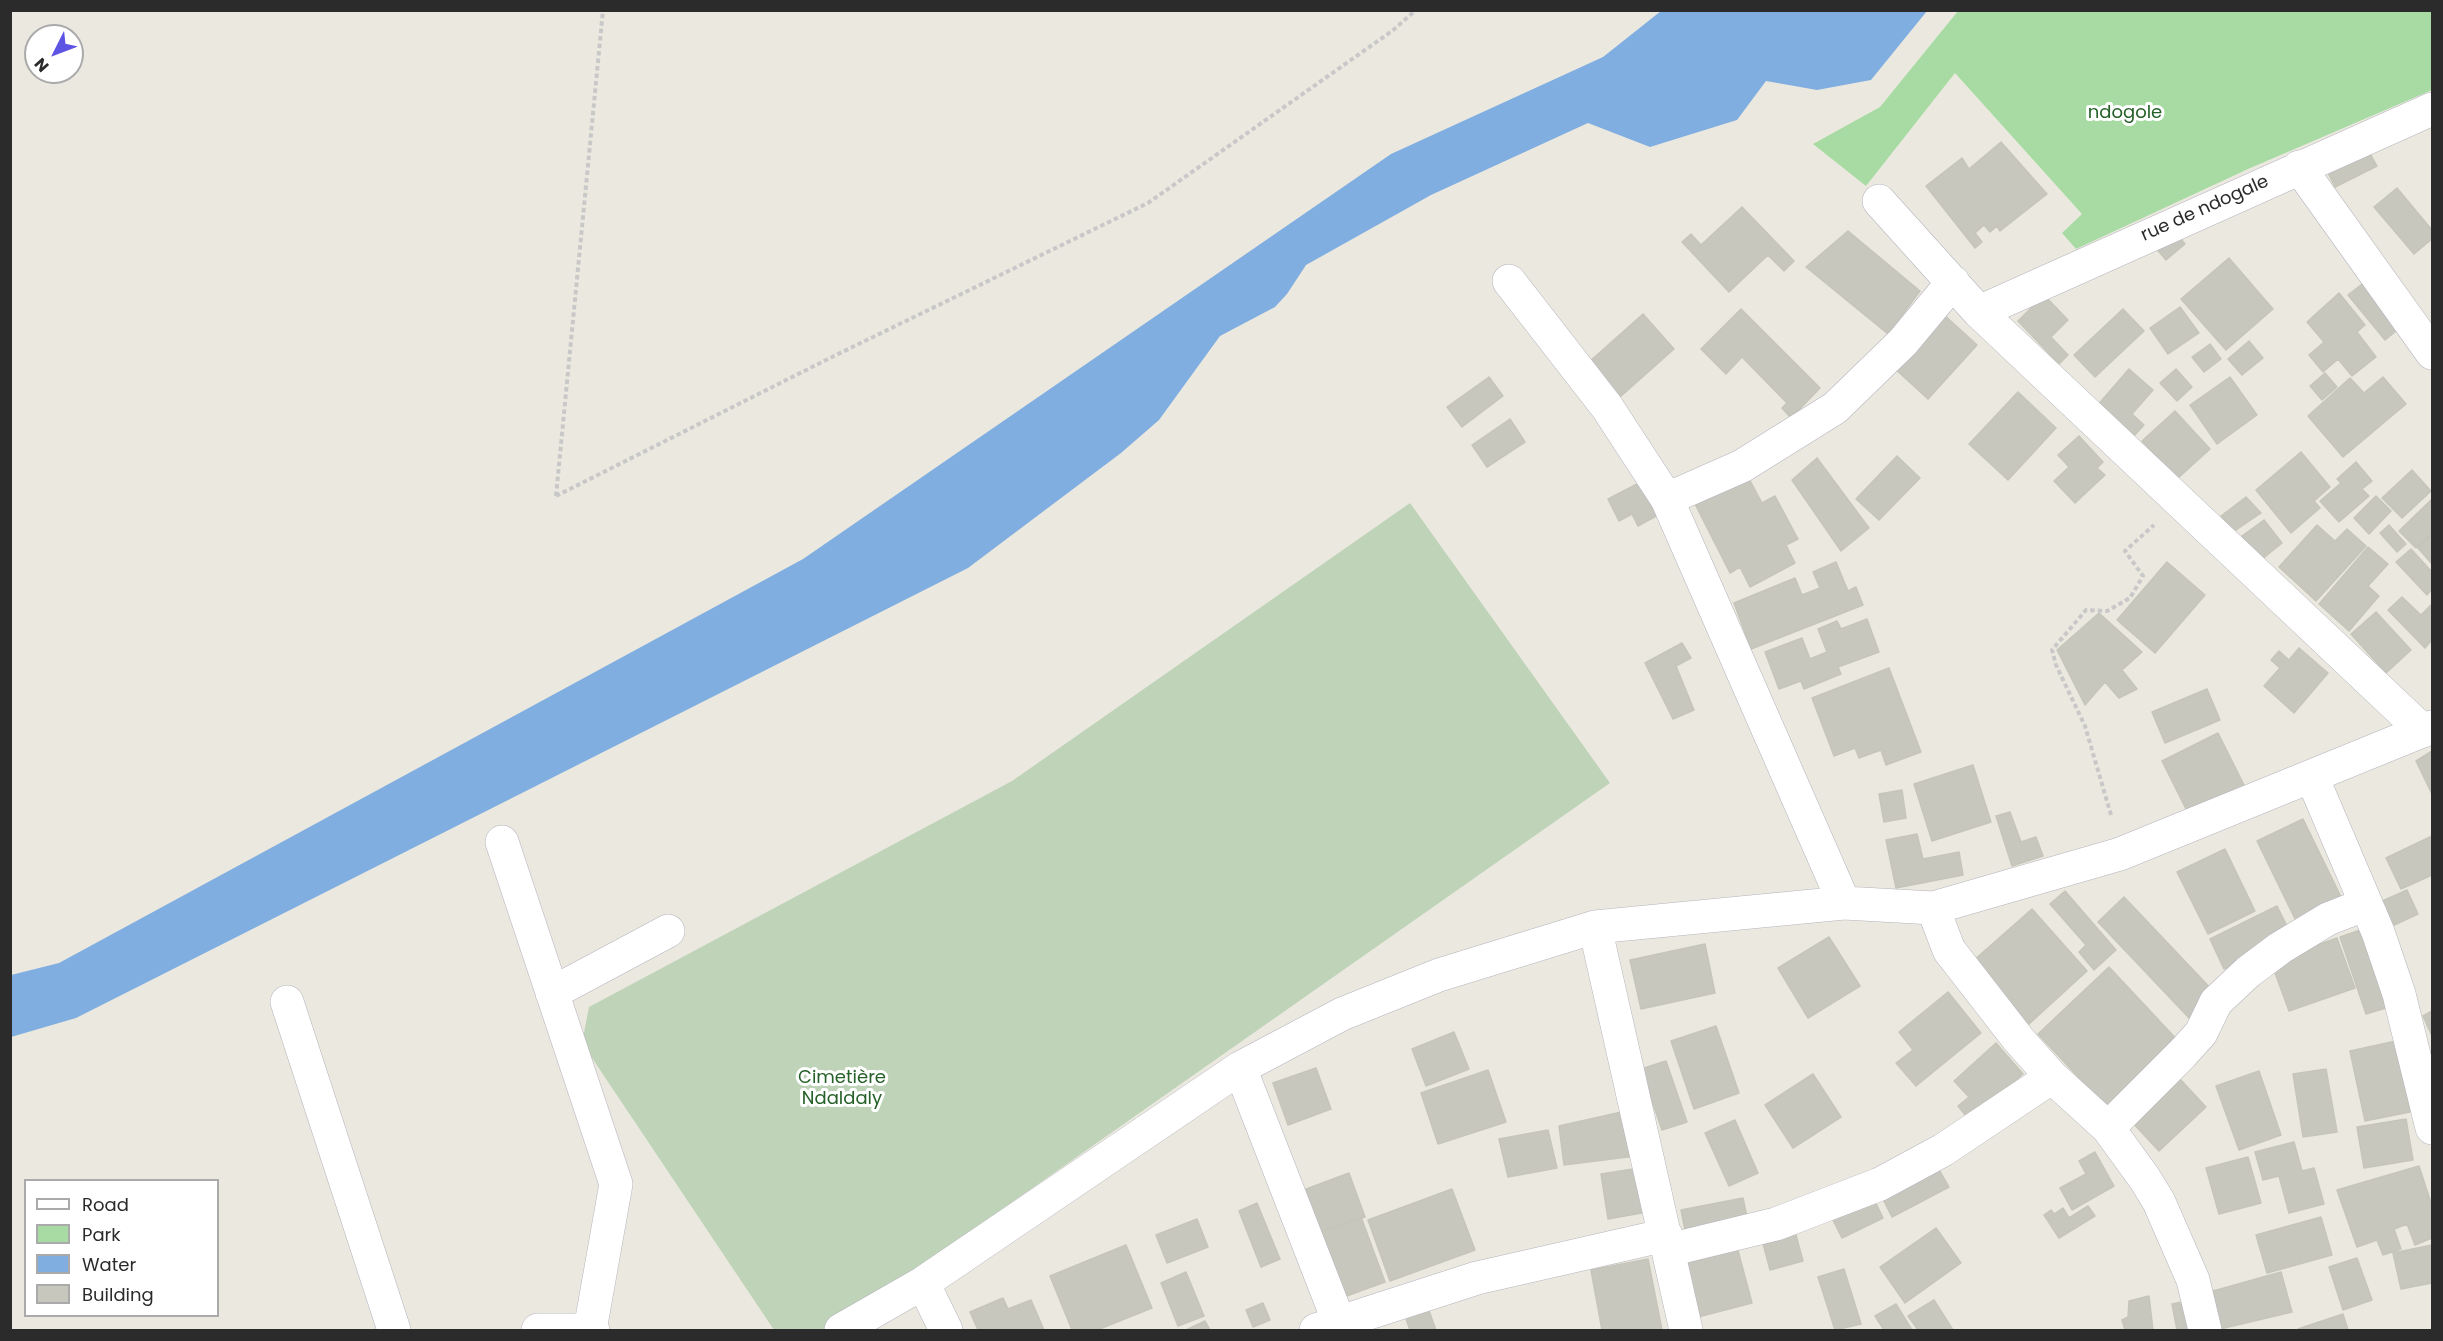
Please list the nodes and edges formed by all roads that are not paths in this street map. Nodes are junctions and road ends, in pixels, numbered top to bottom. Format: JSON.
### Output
{"nodes":[{"id":1,"x":2433,"y":109,"type":"edge"},
{"id":2,"x":2299,"y":167,"type":"junction"},
{"id":3,"x":1880,"y":201,"type":"dead end"},
{"id":4,"x":1509,"y":281,"type":"dead end"},
{"id":5,"x":1953,"y":282,"type":"junction"},
{"id":6,"x":1979,"y":312,"type":"junction"},
{"id":7,"x":2433,"y":353,"type":"edge"},
{"id":8,"x":1667,"y":499,"type":"junction"},
{"id":9,"x":2428,"y":729,"type":"edge"},
{"id":10,"x":2312,"y":777,"type":"junction"},
{"id":11,"x":502,"y":842,"type":"dead end"},
{"id":12,"x":1844,"y":903,"type":"junction"},
{"id":13,"x":2366,"y":904,"type":"junction"},
{"id":14,"x":1933,"y":908,"type":"junction"},
{"id":15,"x":1595,"y":927,"type":"junction"},
{"id":16,"x":668,"y":931,"type":"dead end"},
{"id":17,"x":552,"y":993,"type":"junction"},
{"id":18,"x":287,"y":1002,"type":"dead end"},
{"id":19,"x":2426,"y":1067,"type":"edge"},
{"id":20,"x":1240,"y":1068,"type":"junction"},
{"id":21,"x":2052,"y":1077,"type":"junction"},
{"id":22,"x":2108,"y":1128,"type":"junction"},
{"id":23,"x":2433,"y":1128,"type":"edge"},
{"id":24,"x":1668,"y":1242,"type":"junction"},
{"id":25,"x":923,"y":1283,"type":"junction"},
{"id":26,"x":1332,"y":1328,"type":"edge"},
{"id":27,"x":394,"y":1330,"type":"edge"},
{"id":28,"x":538,"y":1330,"type":"edge"},
{"id":29,"x":591,"y":1330,"type":"edge"},
{"id":30,"x":841,"y":1330,"type":"edge"},
{"id":31,"x":946,"y":1330,"type":"edge"},
{"id":32,"x":1686,"y":1330,"type":"edge"},
{"id":33,"x":2205,"y":1330,"type":"edge"}],
"edges":[{"from":1,"to":2,"type":"street","name":"rue de ndogale"},
{"from":2,"to":6,"type":"street","name":"rue de ndogale"},
{"from":2,"to":7,"type":"street"},
{"from":3,"to":5,"type":"street"},
{"from":4,"to":8,"type":"street"},
{"from":5,"to":6,"type":"street"},
{"from":5,"to":8,"type":"street"},
{"from":6,"to":9,"type":"street"},
{"from":8,"to":12,"type":"street"},
{"from":9,"to":10,"type":"street"},
{"from":10,"to":13,"type":"street"},
{"from":10,"to":14,"type":"street"},
{"from":11,"to":17,"type":"street"},
{"from":12,"to":14,"type":"street"},
{"from":12,"to":15,"type":"street"},
{"from":13,"to":19,"type":"street"},
{"from":13,"to":22,"type":"street"},
{"from":14,"to":21,"type":"street"},
{"from":15,"to":20,"type":"street"},
{"from":15,"to":24,"type":"street"},
{"from":16,"to":17,"type":"street"},
{"from":17,"to":29,"type":"street"},
{"from":18,"to":27,"type":"street"},
{"from":19,"to":23,"type":"street"},
{"from":20,"to":25,"type":"street"},
{"from":20,"to":26,"type":"street"},
{"from":21,"to":22,"type":"street"},
{"from":21,"to":24,"type":"street"},
{"from":22,"to":33,"type":"street"},
{"from":24,"to":26,"type":"street"},
{"from":24,"to":32,"type":"street"},
{"from":25,"to":30,"type":"street"},
{"from":25,"to":31,"type":"street"},
{"from":28,"to":29,"type":"street"}]}
